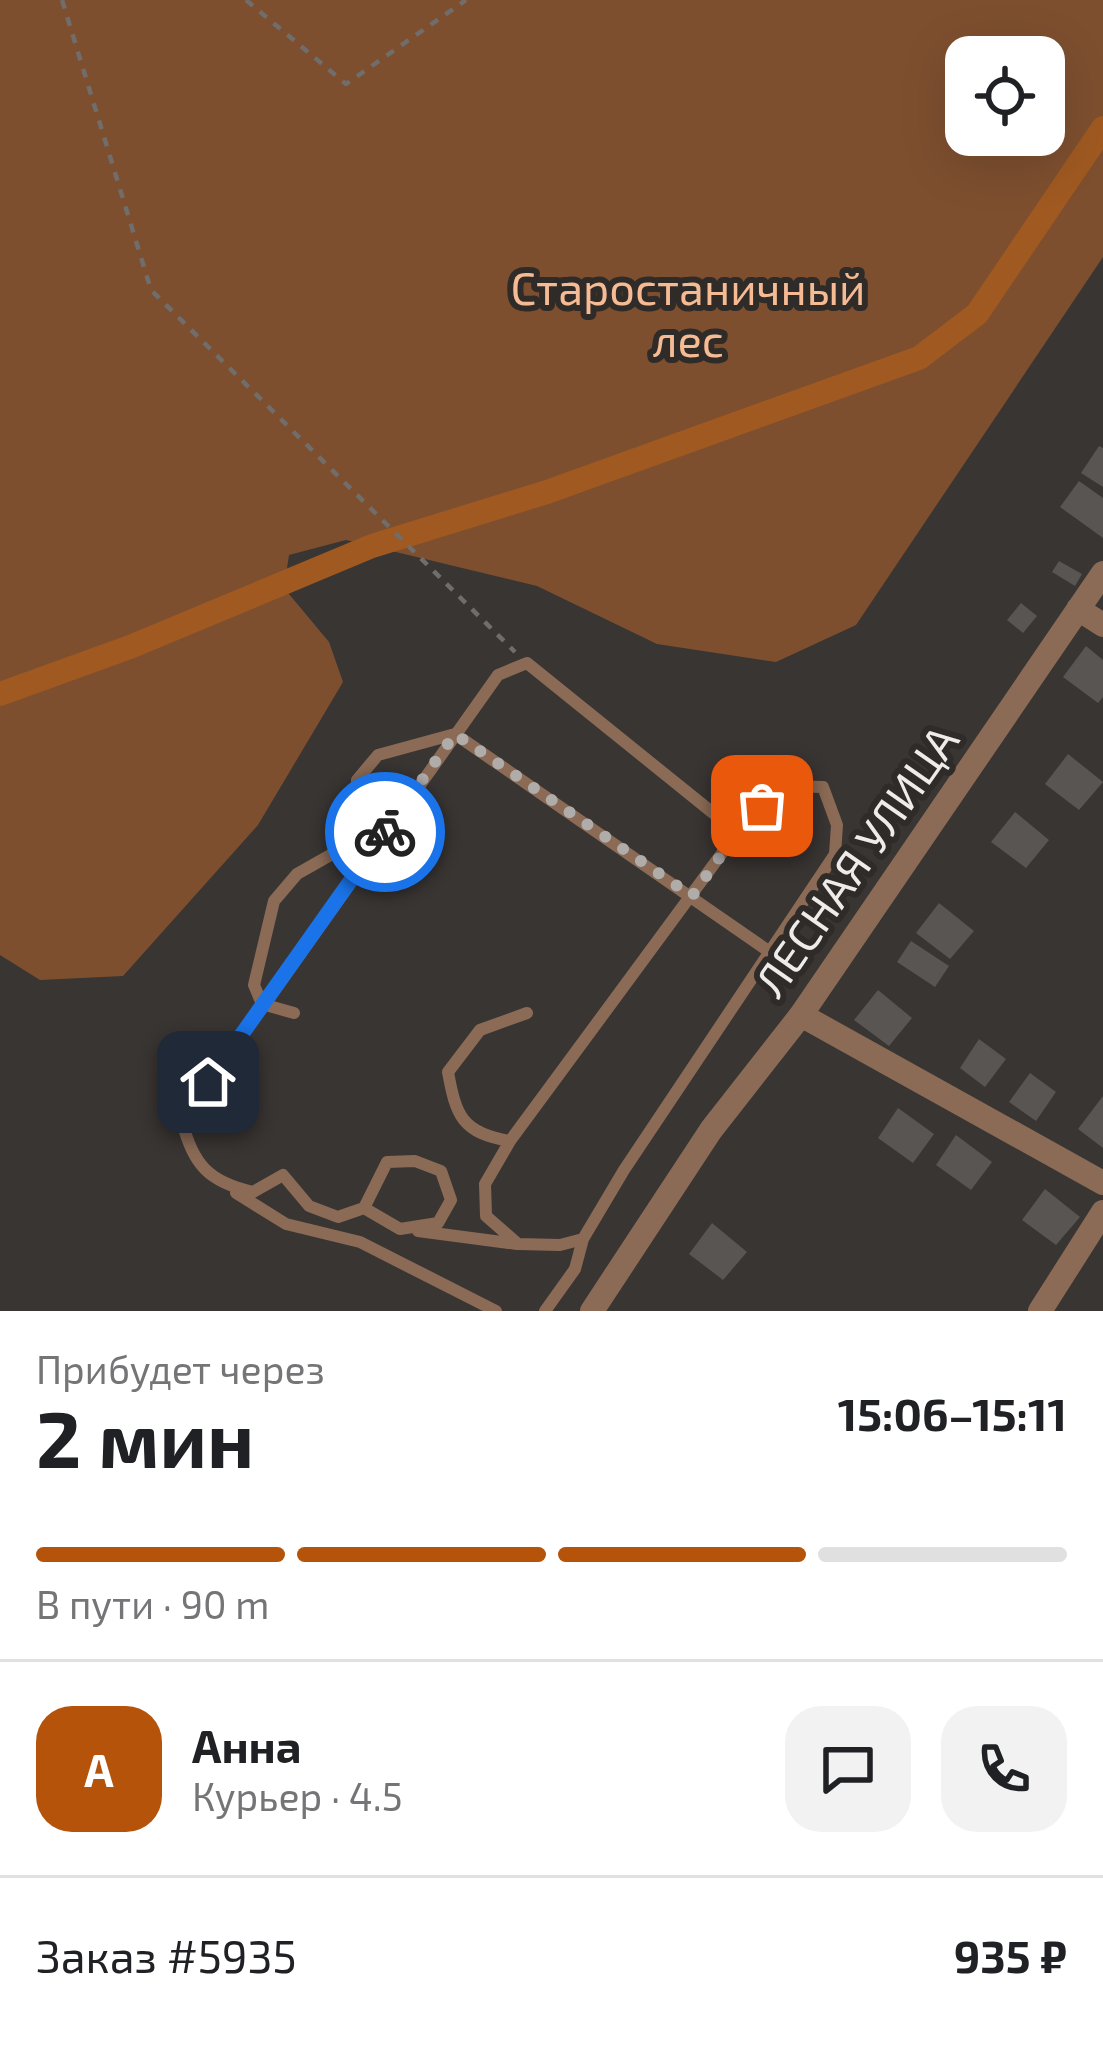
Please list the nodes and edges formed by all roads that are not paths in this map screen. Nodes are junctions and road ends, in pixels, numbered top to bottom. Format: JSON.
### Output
{"nodes":[{"id":1,"x":1103,"y":573,"type":"edge"},
{"id":2,"x":1078,"y":609,"type":"junction"},
{"id":3,"x":1103,"y":625,"type":"edge"},
{"id":4,"x":455,"y":734,"type":"junction"},
{"id":5,"x":742,"y":826,"type":"junction"},
{"id":6,"x":692,"y":896,"type":"junction"},
{"id":7,"x":770,"y":952,"type":"junction"},
{"id":8,"x":262,"y":1004,"type":"junction"},
{"id":9,"x":294,"y":1013,"type":"dead end"},
{"id":10,"x":527,"y":1013,"type":"dead end"},
{"id":11,"x":801,"y":1015,"type":"junction"},
{"id":12,"x":509,"y":1141,"type":"junction"},
{"id":13,"x":1103,"y":1183,"type":"edge"},
{"id":14,"x":224,"y":1185,"type":"junction"},
{"id":15,"x":364,"y":1208,"type":"junction"},
{"id":16,"x":1103,"y":1212,"type":"edge"},
{"id":17,"x":400,"y":1229,"type":"junction"},
{"id":18,"x":583,"y":1239,"type":"junction"},
{"id":19,"x":518,"y":1244,"type":"junction"},
{"id":20,"x":496,"y":1311,"type":"edge"},
{"id":21,"x":544,"y":1311,"type":"edge"},
{"id":22,"x":592,"y":1311,"type":"edge"},
{"id":23,"x":1040,"y":1311,"type":"edge"}],
"edges":[{"from":1,"to":2,"type":"street","name":"ЛЕСНАЯ УЛИЦА"},
{"from":2,"to":3,"type":"street"},
{"from":2,"to":11,"type":"street","name":"ЛЕСНАЯ УЛИЦА"},
{"from":4,"to":5,"type":"lane"},
{"from":4,"to":6,"type":"lane"},
{"from":4,"to":8,"type":"lane"},
{"from":4,"to":8,"type":"lane"},
{"from":5,"to":6,"type":"lane"},
{"from":5,"to":7,"type":"lane"},
{"from":6,"to":7,"type":"lane"},
{"from":6,"to":12,"type":"lane"},
{"from":7,"to":18,"type":"lane"},
{"from":8,"to":9,"type":"lane"},
{"from":8,"to":14,"type":"lane"},
{"from":10,"to":12,"type":"lane"},
{"from":11,"to":13,"type":"street"},
{"from":11,"to":22,"type":"street","name":"ЛЕСНАЯ УЛИЦА"},
{"from":12,"to":19,"type":"lane"},
{"from":14,"to":15,"type":"lane"},
{"from":14,"to":20,"type":"lane"},
{"from":15,"to":17,"type":"lane"},
{"from":15,"to":17,"type":"lane"},
{"from":16,"to":23,"type":"street"},
{"from":17,"to":19,"type":"lane"},
{"from":18,"to":19,"type":"lane"},
{"from":18,"to":21,"type":"lane"}]}
